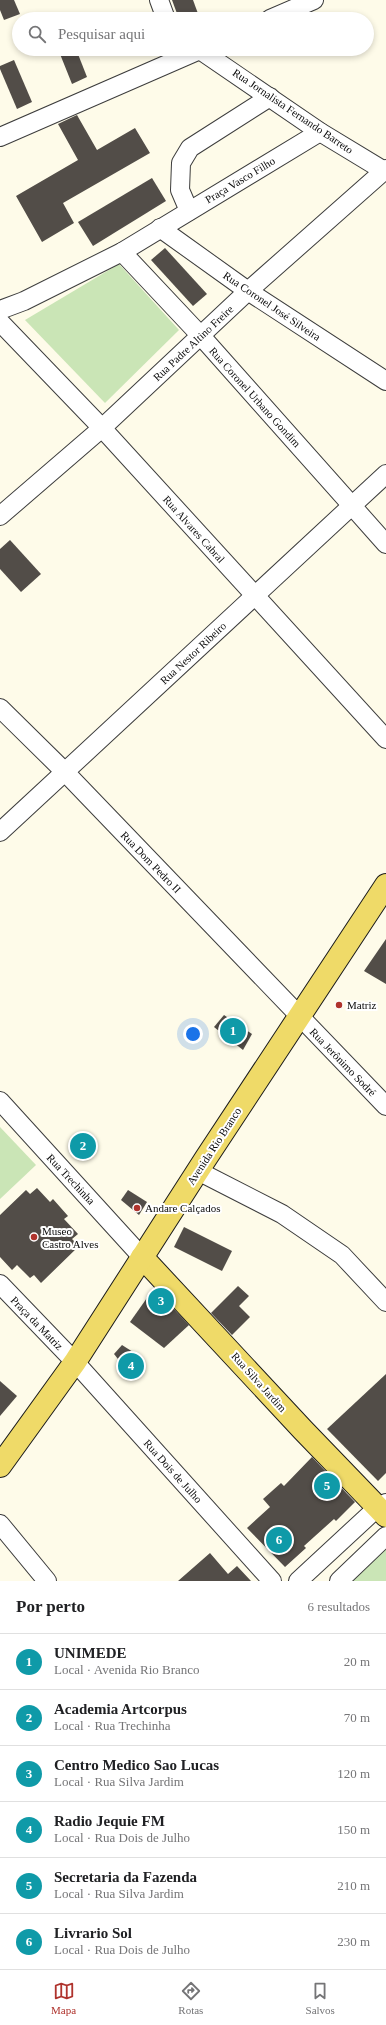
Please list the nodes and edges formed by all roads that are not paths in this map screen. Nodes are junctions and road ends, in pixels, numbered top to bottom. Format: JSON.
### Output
{"nodes":[{"id":1,"x":160,"y":0,"type":"edge"},
{"id":2,"x":314,"y":0,"type":"edge"},
{"id":3,"x":164,"y":12,"type":"edge"},
{"id":4,"x":286,"y":12,"type":"edge"},
{"id":5,"x":173,"y":56,"type":"edge"},
{"id":6,"x":211,"y":56,"type":"edge"},
{"id":7,"x":270,"y":97,"type":"junction"},
{"id":8,"x":320,"y":132,"type":"junction"},
{"id":9,"x":0,"y":137,"type":"edge"},
{"id":10,"x":385,"y":170,"type":"edge"},
{"id":11,"x":189,"y":211,"type":"junction"},
{"id":12,"x":160,"y":228,"type":"junction"},
{"id":13,"x":122,"y":252,"type":"junction"},
{"id":14,"x":248,"y":291,"type":"junction"},
{"id":15,"x":0,"y":310,"type":"edge"},
{"id":16,"x":0,"y":322,"type":"edge"},
{"id":17,"x":201,"y":336,"type":"junction"},
{"id":18,"x":386,"y":381,"type":"edge"},
{"id":19,"x":102,"y":428,"type":"junction"},
{"id":20,"x":386,"y":474,"type":"edge"},
{"id":21,"x":352,"y":504,"type":"junction"},
{"id":22,"x":0,"y":516,"type":"edge"},
{"id":23,"x":386,"y":544,"type":"edge"},
{"id":24,"x":255,"y":595,"type":"junction"},
{"id":25,"x":0,"y":708,"type":"edge"},
{"id":26,"x":386,"y":739,"type":"edge"},
{"id":27,"x":64,"y":771,"type":"junction"},
{"id":28,"x":0,"y":832,"type":"edge"},
{"id":29,"x":386,"y":885,"type":"edge"},
{"id":30,"x":299,"y":1018,"type":"junction"},
{"id":31,"x":0,"y":1101,"type":"edge"},
{"id":32,"x":386,"y":1106,"type":"edge"},
{"id":33,"x":198,"y":1171,"type":"junction"},
{"id":34,"x":142,"y":1256,"type":"junction"},
{"id":35,"x":0,"y":1284,"type":"edge"},
{"id":36,"x":386,"y":1302,"type":"edge"},
{"id":37,"x":75,"y":1362,"type":"junction"},
{"id":38,"x":3,"y":1452,"type":"edge"},
{"id":39,"x":383,"y":1508,"type":"edge"},
{"id":40,"x":0,"y":1524,"type":"edge"},
{"id":41,"x":386,"y":1536,"type":"edge"},
{"id":42,"x":47,"y":1581,"type":"edge"},
{"id":43,"x":272,"y":1581,"type":"edge"},
{"id":44,"x":298,"y":1581,"type":"edge"},
{"id":45,"x":339,"y":1581,"type":"edge"}],
"edges":[{"from":1,"to":3,"type":"street"},
{"from":2,"to":4,"type":"street"},
{"from":5,"to":9,"type":"street"},
{"from":6,"to":7,"type":"street","name":"Rua Jornalista Fernando Barreto"},
{"from":7,"to":8,"type":"street","name":"Rua Jornalista Fernando Barreto"},
{"from":7,"to":11,"type":"street"},
{"from":8,"to":10,"type":"street","name":"Rua Jornalista Fernando Barreto"},
{"from":8,"to":11,"type":"street","name":"Praça Vasco Filho"},
{"from":10,"to":14,"type":"street","name":"Rua Padre Altino Freire"},
{"from":11,"to":12,"type":"street","name":"Praça Vasco Filho"},
{"from":12,"to":13,"type":"street","name":"Praça Vasco Filho"},
{"from":12,"to":14,"type":"street","name":"Rua Coronel José Silveira"},
{"from":13,"to":15,"type":"street","name":"Praça Vasco Filho"},
{"from":13,"to":17,"type":"street","name":"Rua Coronel Urbano Gondim"},
{"from":14,"to":17,"type":"street","name":"Rua Padre Altino Freire"},
{"from":14,"to":18,"type":"street","name":"Rua Coronel José Silveira"},
{"from":16,"to":19,"type":"street","name":"Rua Alvares Cabral"},
{"from":17,"to":19,"type":"street","name":"Rua Padre Altino Freire"},
{"from":17,"to":21,"type":"street","name":"Rua Coronel Urbano Gondim"},
{"from":19,"to":22,"type":"street","name":"Rua Padre Altino Freire"},
{"from":19,"to":24,"type":"street","name":"Rua Alvares Cabral"},
{"from":20,"to":21,"type":"street","name":"Rua Nestor Ribeiro"},
{"from":21,"to":23,"type":"street","name":"Rua Coronel Urbano Gondim"},
{"from":21,"to":24,"type":"street","name":"Rua Nestor Ribeiro"},
{"from":24,"to":26,"type":"street","name":"Rua Alvares Cabral"},
{"from":24,"to":27,"type":"street","name":"Rua Nestor Ribeiro"},
{"from":25,"to":27,"type":"street","name":"Rua Dom Pedro II"},
{"from":27,"to":28,"type":"street","name":"Rua Nestor Ribeiro"},
{"from":27,"to":30,"type":"street","name":"Rua Dom Pedro II"},
{"from":29,"to":30,"type":"main road","name":"Avenida Rio Branco"},
{"from":30,"to":32,"type":"street","name":"Rua Jerônimo Sodré"},
{"from":30,"to":33,"type":"main road","name":"Avenida Rio Branco"},
{"from":31,"to":34,"type":"street","name":"Rua Trechinha"},
{"from":33,"to":34,"type":"main road","name":"Avenida Rio Branco"},
{"from":33,"to":36,"type":"street"},
{"from":34,"to":37,"type":"main road","name":"Avenida Rio Branco"},
{"from":34,"to":39,"type":"main road","name":"Rua Silva Jardim"},
{"from":35,"to":37,"type":"street","name":"Praça da Matriz"},
{"from":37,"to":38,"type":"main road","name":"Avenida Rio Branco"},
{"from":37,"to":43,"type":"street","name":"Rua Dois de Julho"},
{"from":39,"to":44,"type":"street"},
{"from":40,"to":42,"type":"street"},
{"from":41,"to":45,"type":"street"}]}
